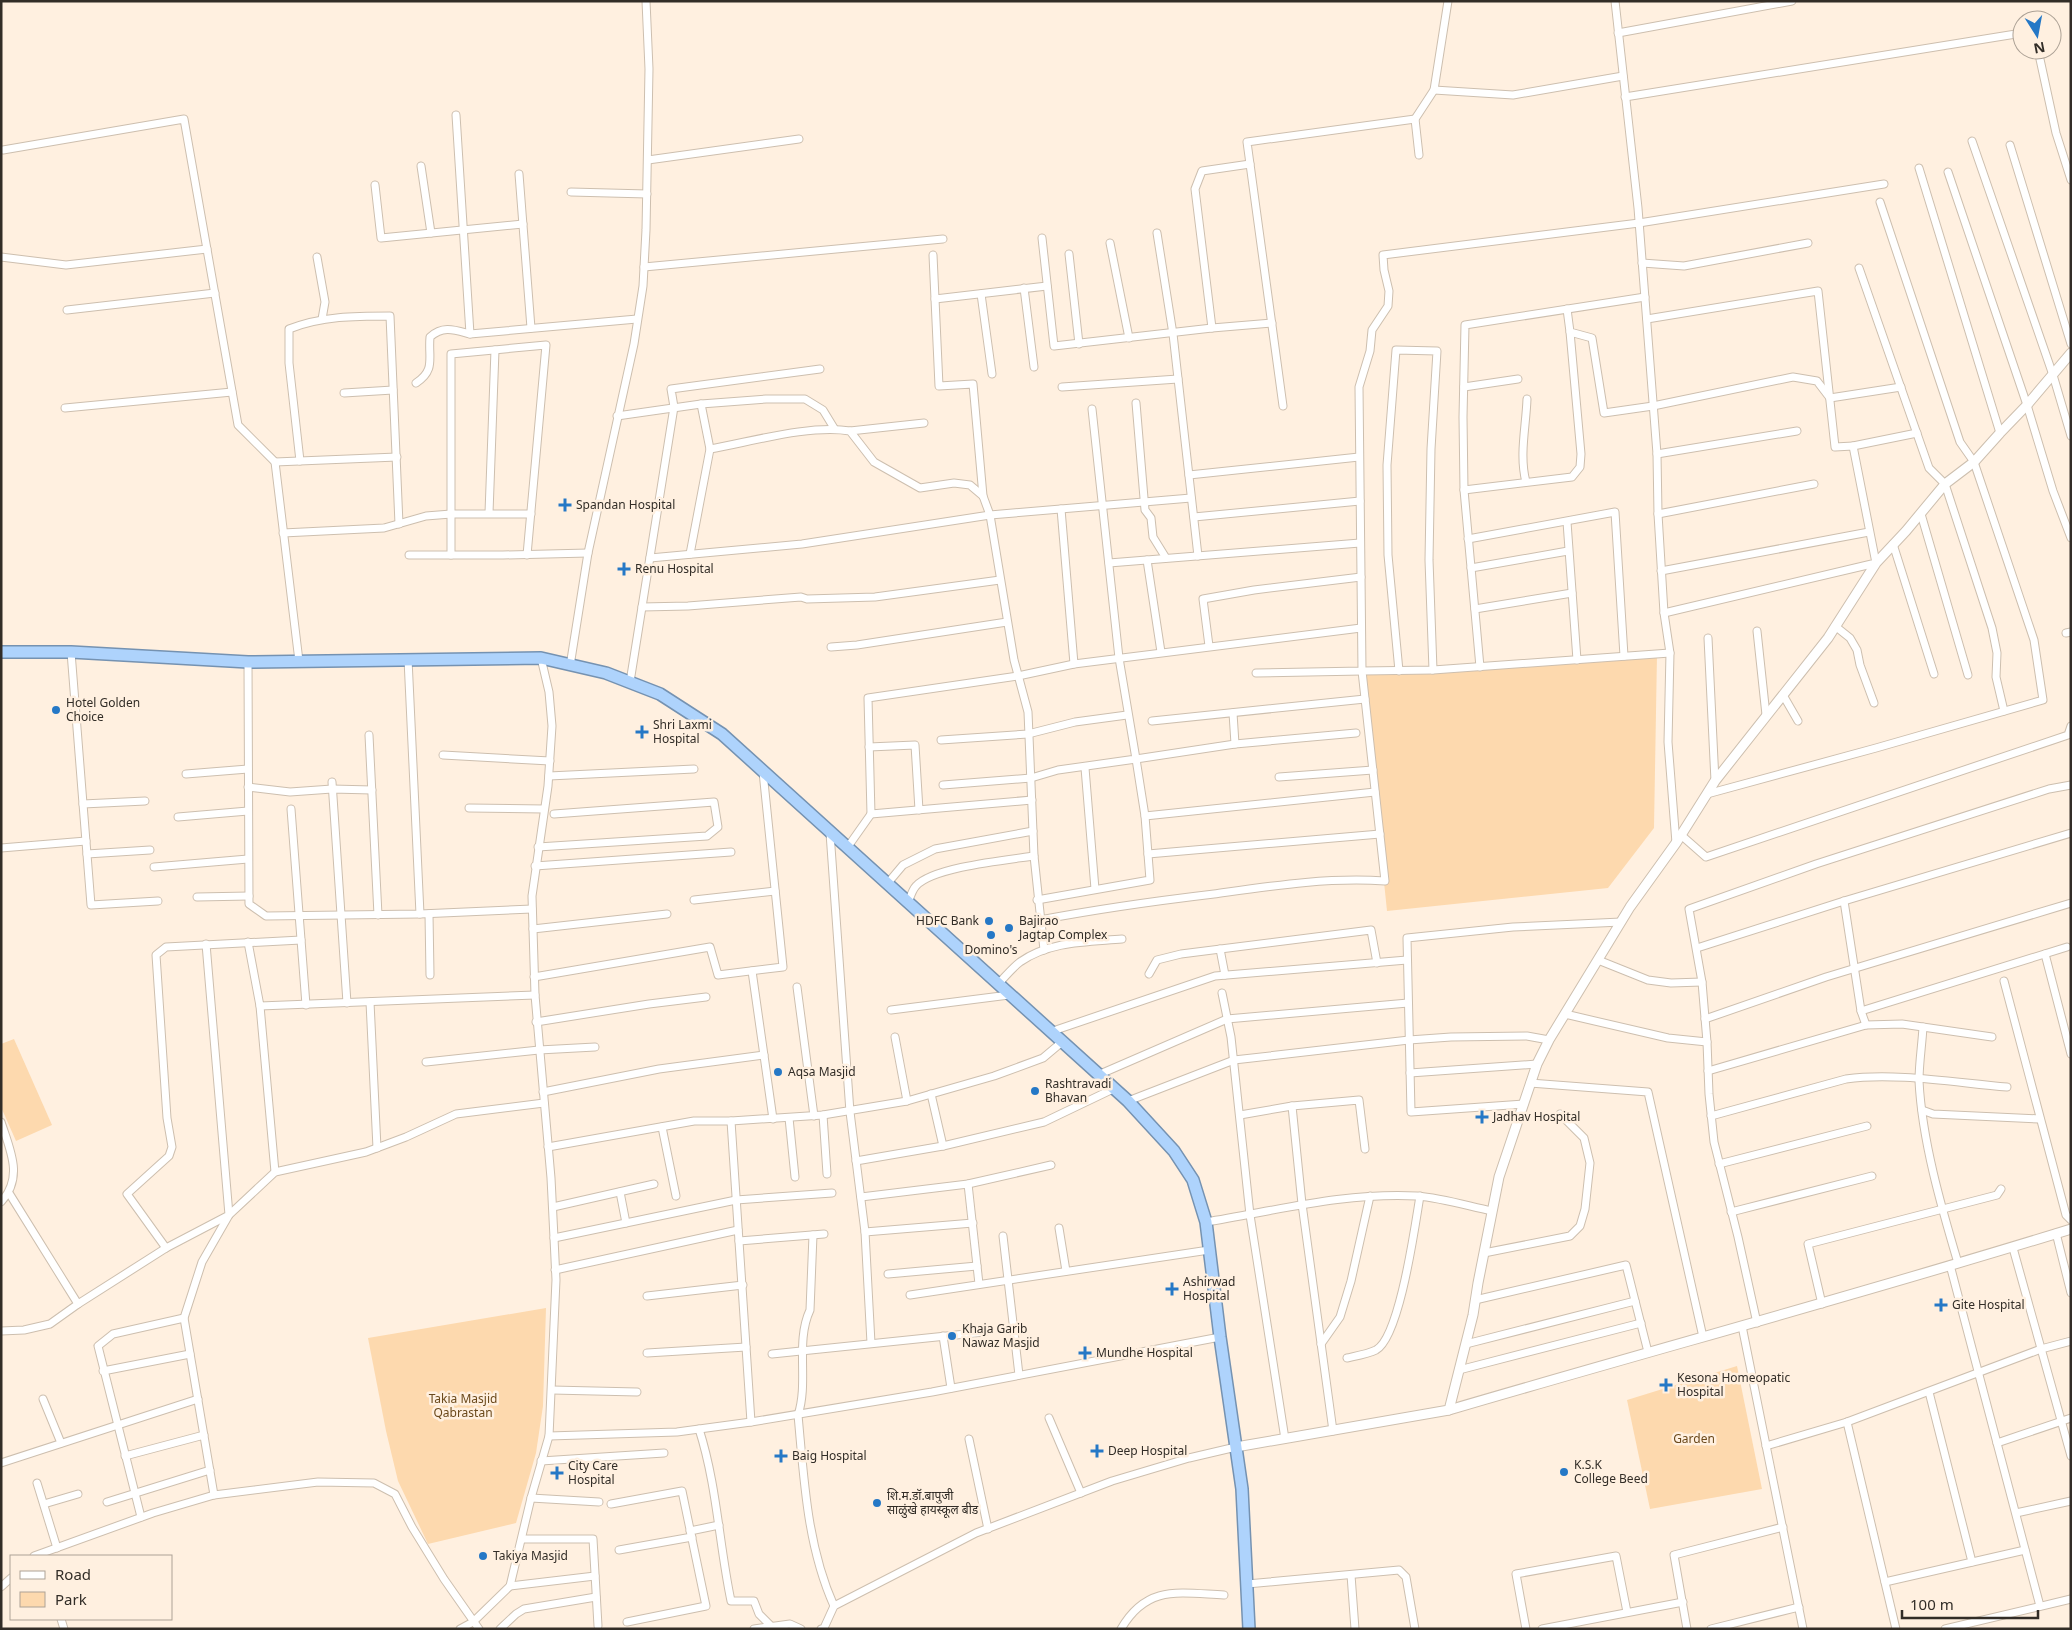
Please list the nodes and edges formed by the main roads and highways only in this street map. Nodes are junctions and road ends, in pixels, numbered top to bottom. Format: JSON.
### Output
{"nodes":[{"id":1,"x":1,"y":652,"type":"edge"},
{"id":2,"x":1249,"y":1629,"type":"edge"}],
"edges":[{"from":1,"to":2,"type":"highway"}]}
